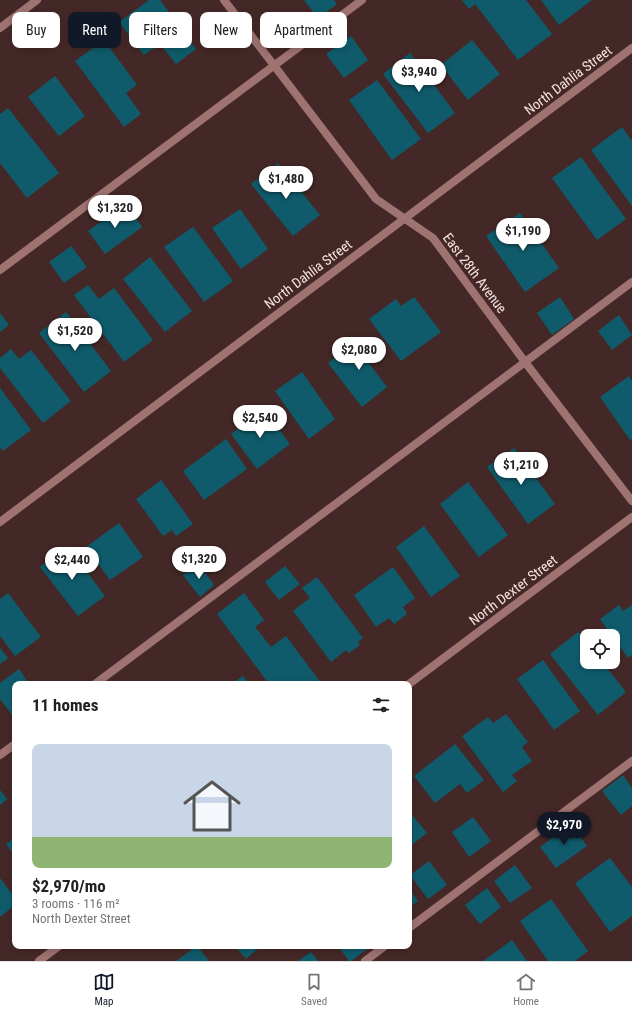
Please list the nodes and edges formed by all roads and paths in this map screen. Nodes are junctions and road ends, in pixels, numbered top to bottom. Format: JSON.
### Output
{"nodes":[{"id":1,"x":37,"y":0,"type":"edge"},
{"id":2,"x":224,"y":0,"type":"edge"},
{"id":3,"x":362,"y":0,"type":"edge"},
{"id":4,"x":0,"y":28,"type":"edge"},
{"id":5,"x":632,"y":48,"type":"edge"},
{"id":6,"x":273,"y":66,"type":"junction"},
{"id":7,"x":405,"y":217,"type":"junction"},
{"id":8,"x":0,"y":270,"type":"edge"},
{"id":9,"x":632,"y":282,"type":"edge"},
{"id":10,"x":525,"y":362,"type":"junction"},
{"id":11,"x":632,"y":501,"type":"edge"},
{"id":12,"x":632,"y":517,"type":"edge"},
{"id":13,"x":0,"y":522,"type":"edge"},
{"id":14,"x":99,"y":681,"type":"edge"},
{"id":15,"x":412,"y":682,"type":"edge"},
{"id":16,"x":12,"y":746,"type":"edge"},
{"id":17,"x":0,"y":755,"type":"edge"},
{"id":18,"x":632,"y":761,"type":"edge"},
{"id":19,"x":412,"y":926,"type":"edge"},
{"id":20,"x":55,"y":949,"type":"edge"},
{"id":21,"x":381,"y":949,"type":"edge"},
{"id":22,"x":39,"y":961,"type":"edge"},
{"id":23,"x":365,"y":961,"type":"edge"}],
"edges":[{"from":1,"to":4,"type":"street"},
{"from":2,"to":6,"type":"street","name":"East 28th Avenue"},
{"from":3,"to":6,"type":"street"},
{"from":5,"to":7,"type":"street","name":"North Dahlia Street"},
{"from":6,"to":7,"type":"street","name":"East 28th Avenue"},
{"from":6,"to":8,"type":"street"},
{"from":7,"to":10,"type":"street","name":"East 28th Avenue"},
{"from":7,"to":13,"type":"street","name":"North Dahlia Street"},
{"from":9,"to":10,"type":"street"},
{"from":10,"to":11,"type":"street","name":"East 28th Avenue"},
{"from":10,"to":14,"type":"street"},
{"from":12,"to":15,"type":"street","name":"North Dexter Street"},
{"from":16,"to":17,"type":"street"},
{"from":18,"to":19,"type":"street"},
{"from":20,"to":22,"type":"street"},
{"from":21,"to":23,"type":"street"}]}
